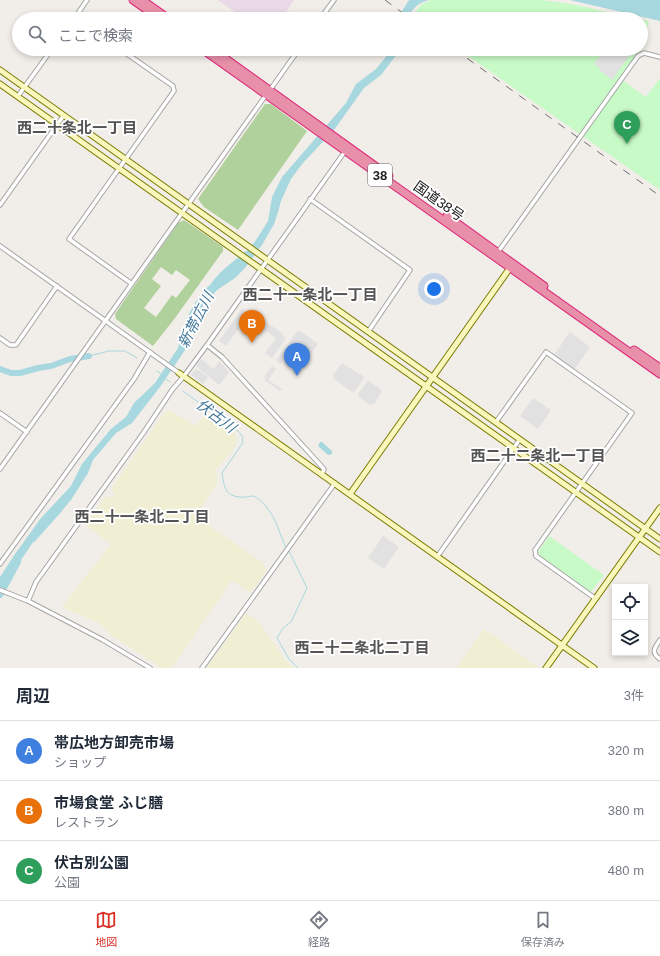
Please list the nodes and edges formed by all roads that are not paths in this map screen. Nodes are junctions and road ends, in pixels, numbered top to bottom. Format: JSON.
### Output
{"nodes":[{"id":1,"x":87,"y":0,"type":"edge"},
{"id":2,"x":133,"y":0,"type":"edge"},
{"id":3,"x":142,"y":0,"type":"edge"},
{"id":4,"x":334,"y":0,"type":"edge"},
{"id":5,"x":79,"y":12,"type":"edge"},
{"id":6,"x":150,"y":12,"type":"edge"},
{"id":7,"x":159,"y":12,"type":"edge"},
{"id":8,"x":325,"y":12,"type":"edge"},
{"id":9,"x":648,"y":53,"type":"edge"},
{"id":10,"x":47,"y":56,"type":"edge"},
{"id":11,"x":130,"y":56,"type":"edge"},
{"id":12,"x":213,"y":56,"type":"edge"},
{"id":13,"x":221,"y":56,"type":"edge"},
{"id":14,"x":294,"y":56,"type":"edge"},
{"id":15,"x":638,"y":56,"type":"edge"},
{"id":16,"x":660,"y":57,"type":"edge"},
{"id":17,"x":0,"y":70,"type":"edge"},
{"id":18,"x":0,"y":84,"type":"edge"},
{"id":19,"x":25,"y":87,"type":"junction"},
{"id":20,"x":268,"y":92,"type":"junction"},
{"id":21,"x":18,"y":96,"type":"junction"},
{"id":22,"x":64,"y":115,"type":"junction"},
{"id":23,"x":58,"y":124,"type":"junction"},
{"id":24,"x":345,"y":147,"type":"junction"},
{"id":25,"x":125,"y":159,"type":"junction"},
{"id":26,"x":119,"y":168,"type":"junction"},
{"id":27,"x":310,"y":199,"type":"junction"},
{"id":28,"x":189,"y":204,"type":"junction"},
{"id":29,"x":0,"y":205,"type":"edge"},
{"id":30,"x":182,"y":213,"type":"junction"},
{"id":31,"x":0,"y":246,"type":"edge"},
{"id":32,"x":496,"y":255,"type":"junction"},
{"id":33,"x":265,"y":258,"type":"junction"},
{"id":34,"x":512,"y":266,"type":"junction"},
{"id":35,"x":261,"y":269,"type":"junction"},
{"id":36,"x":132,"y":284,"type":"junction"},
{"id":37,"x":57,"y":286,"type":"junction"},
{"id":38,"x":106,"y":321,"type":"junction"},
{"id":39,"x":368,"y":332,"type":"junction"},
{"id":40,"x":0,"y":338,"type":"edge"},
{"id":41,"x":207,"y":345,"type":"junction"},
{"id":42,"x":150,"y":352,"type":"junction"},
{"id":43,"x":660,"y":368,"type":"edge"},
{"id":44,"x":182,"y":374,"type":"junction"},
{"id":45,"x":660,"y":374,"type":"edge"},
{"id":46,"x":433,"y":378,"type":"junction"},
{"id":47,"x":426,"y":387,"type":"junction"},
{"id":48,"x":0,"y":413,"type":"edge"},
{"id":49,"x":496,"y":422,"type":"junction"},
{"id":50,"x":27,"y":432,"type":"junction"},
{"id":51,"x":520,"y":439,"type":"junction"},
{"id":52,"x":514,"y":448,"type":"junction"},
{"id":53,"x":0,"y":469,"type":"edge"},
{"id":54,"x":322,"y":474,"type":"junction"},
{"id":55,"x":335,"y":483,"type":"junction"},
{"id":56,"x":582,"y":484,"type":"junction"},
{"id":57,"x":576,"y":492,"type":"junction"},
{"id":58,"x":350,"y":494,"type":"junction"},
{"id":59,"x":660,"y":508,"type":"edge"},
{"id":60,"x":645,"y":528,"type":"junction"},
{"id":61,"x":639,"y":537,"type":"junction"},
{"id":62,"x":660,"y":539,"type":"edge"},
{"id":63,"x":660,"y":552,"type":"edge"},
{"id":64,"x":437,"y":557,"type":"junction"},
{"id":65,"x":0,"y":564,"type":"edge"},
{"id":66,"x":0,"y":590,"type":"edge"},
{"id":67,"x":596,"y":599,"type":"junction"},
{"id":68,"x":28,"y":601,"type":"junction"},
{"id":69,"x":660,"y":640,"type":"edge"},
{"id":70,"x":562,"y":645,"type":"junction"},
{"id":71,"x":660,"y":659,"type":"edge"},
{"id":72,"x":150,"y":668,"type":"edge"},
{"id":73,"x":202,"y":668,"type":"edge"},
{"id":74,"x":546,"y":668,"type":"edge"},
{"id":75,"x":594,"y":668,"type":"edge"}],
"edges":[{"from":1,"to":5,"type":"street"},
{"from":2,"to":6,"type":"highway"},
{"from":3,"to":7,"type":"highway"},
{"from":4,"to":8,"type":"street"},
{"from":9,"to":16,"type":"street"},
{"from":10,"to":19,"type":"street"},
{"from":11,"to":25,"type":"street"},
{"from":12,"to":20,"type":"highway","name":"国道38号","number":"38"},
{"from":13,"to":20,"type":"highway","name":"国道38号","number":"38"},
{"from":14,"to":20,"type":"street"},
{"from":15,"to":32,"type":"street"},
{"from":17,"to":19,"type":"street"},
{"from":18,"to":21,"type":"street"},
{"from":19,"to":21,"type":"street"},
{"from":19,"to":22,"type":"street"},
{"from":20,"to":24,"type":"highway","name":"国道38号","number":"38"},
{"from":20,"to":28,"type":"street"},
{"from":21,"to":23,"type":"street"},
{"from":22,"to":23,"type":"street"},
{"from":22,"to":25,"type":"street"},
{"from":23,"to":26,"type":"street"},
{"from":23,"to":29,"type":"street"},
{"from":24,"to":27,"type":"street"},
{"from":24,"to":32,"type":"highway","name":"国道38号","number":"38"},
{"from":25,"to":26,"type":"street"},
{"from":25,"to":28,"type":"street"},
{"from":26,"to":30,"type":"street"},
{"from":26,"to":36,"type":"street"},
{"from":27,"to":33,"type":"street"},
{"from":27,"to":39,"type":"street"},
{"from":28,"to":30,"type":"street"},
{"from":28,"to":33,"type":"street"},
{"from":30,"to":35,"type":"street"},
{"from":30,"to":36,"type":"street"},
{"from":31,"to":37,"type":"street"},
{"from":32,"to":34,"type":"highway","name":"国道38号","number":"38"},
{"from":33,"to":35,"type":"street"},
{"from":33,"to":39,"type":"street"},
{"from":34,"to":43,"type":"highway","name":"国道38号","number":"38"},
{"from":34,"to":45,"type":"highway","name":"国道38号","number":"38"},
{"from":34,"to":46,"type":"street"},
{"from":35,"to":41,"type":"street"},
{"from":35,"to":47,"type":"street"},
{"from":36,"to":38,"type":"street"},
{"from":37,"to":38,"type":"street"},
{"from":37,"to":40,"type":"street"},
{"from":38,"to":42,"type":"street"},
{"from":38,"to":50,"type":"street"},
{"from":39,"to":46,"type":"street"},
{"from":41,"to":44,"type":"street"},
{"from":41,"to":54,"type":"street"},
{"from":42,"to":44,"type":"street"},
{"from":42,"to":65,"type":"street"},
{"from":44,"to":54,"type":"street"},
{"from":44,"to":68,"type":"street"},
{"from":46,"to":47,"type":"street"},
{"from":46,"to":49,"type":"street"},
{"from":47,"to":52,"type":"street"},
{"from":47,"to":58,"type":"street"},
{"from":48,"to":50,"type":"street"},
{"from":49,"to":51,"type":"street"},
{"from":49,"to":56,"type":"street"},
{"from":50,"to":53,"type":"street"},
{"from":51,"to":52,"type":"street"},
{"from":51,"to":56,"type":"street"},
{"from":52,"to":57,"type":"street"},
{"from":52,"to":64,"type":"street"},
{"from":54,"to":55,"type":"street"},
{"from":55,"to":58,"type":"street"},
{"from":55,"to":73,"type":"street"},
{"from":56,"to":57,"type":"street"},
{"from":56,"to":60,"type":"street"},
{"from":57,"to":61,"type":"street"},
{"from":57,"to":67,"type":"street"},
{"from":58,"to":64,"type":"street"},
{"from":59,"to":60,"type":"street"},
{"from":60,"to":61,"type":"street"},
{"from":60,"to":62,"type":"street"},
{"from":61,"to":63,"type":"street"},
{"from":61,"to":67,"type":"street"},
{"from":64,"to":70,"type":"street"},
{"from":66,"to":68,"type":"street"},
{"from":67,"to":70,"type":"street"},
{"from":68,"to":72,"type":"street"},
{"from":69,"to":71,"type":"street"},
{"from":70,"to":74,"type":"street"},
{"from":70,"to":75,"type":"street"}]}
